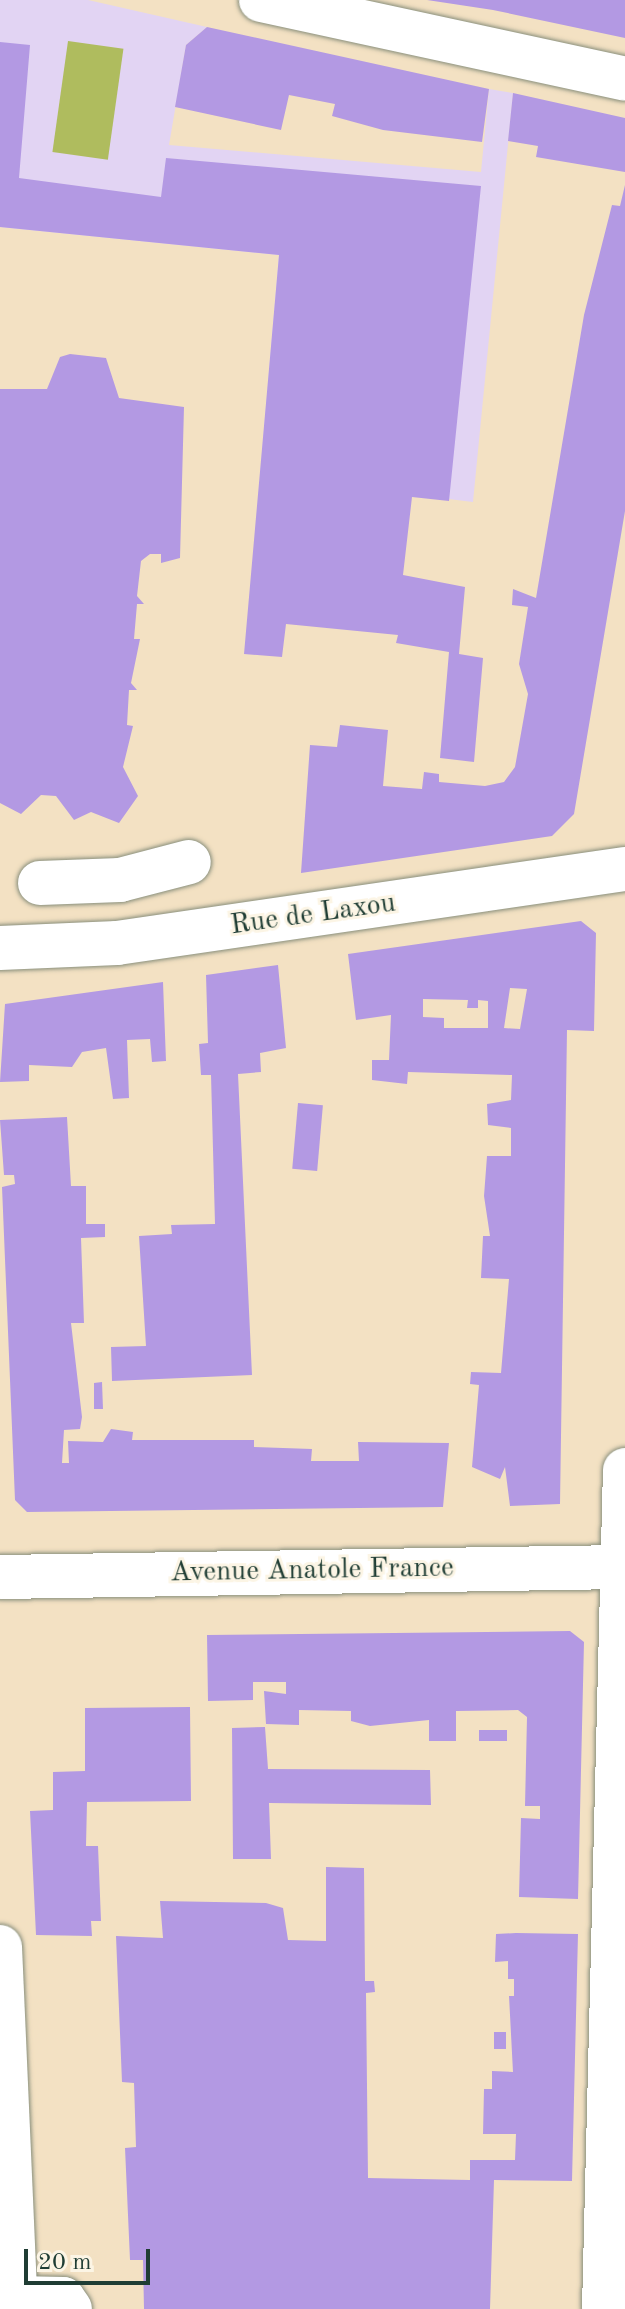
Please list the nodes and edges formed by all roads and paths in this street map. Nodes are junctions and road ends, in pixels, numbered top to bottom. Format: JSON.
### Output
{"nodes":[{"id":1,"x":261,"y":0,"type":"edge"},
{"id":2,"x":625,"y":79,"type":"edge"},
{"id":3,"x":189,"y":862,"type":"dead end"},
{"id":4,"x":625,"y":869,"type":"edge"},
{"id":5,"x":40,"y":883,"type":"dead end"},
{"id":6,"x":0,"y":948,"type":"edge"},
{"id":7,"x":625,"y":1470,"type":"edge"},
{"id":8,"x":624,"y":1567,"type":"edge"},
{"id":9,"x":0,"y":1577,"type":"edge"},
{"id":10,"x":0,"y":1947,"type":"edge"},
{"id":11,"x":4,"y":2121,"type":"edge"},
{"id":12,"x":15,"y":2304,"type":"edge"},
{"id":13,"x":70,"y":2309,"type":"edge"},
{"id":14,"x":604,"y":2309,"type":"edge"}],
"edges":[{"from":1,"to":2,"type":"street"},
{"from":3,"to":5,"type":"street"},
{"from":4,"to":6,"type":"street","name":"Rue de Laxou"},
{"from":7,"to":8,"type":"street"},
{"from":8,"to":9,"type":"street","name":"Avenue Anatole France"},
{"from":8,"to":14,"type":"street"},
{"from":10,"to":11,"type":"street"},
{"from":11,"to":12,"type":"street"},
{"from":12,"to":13,"type":"street"}]}
